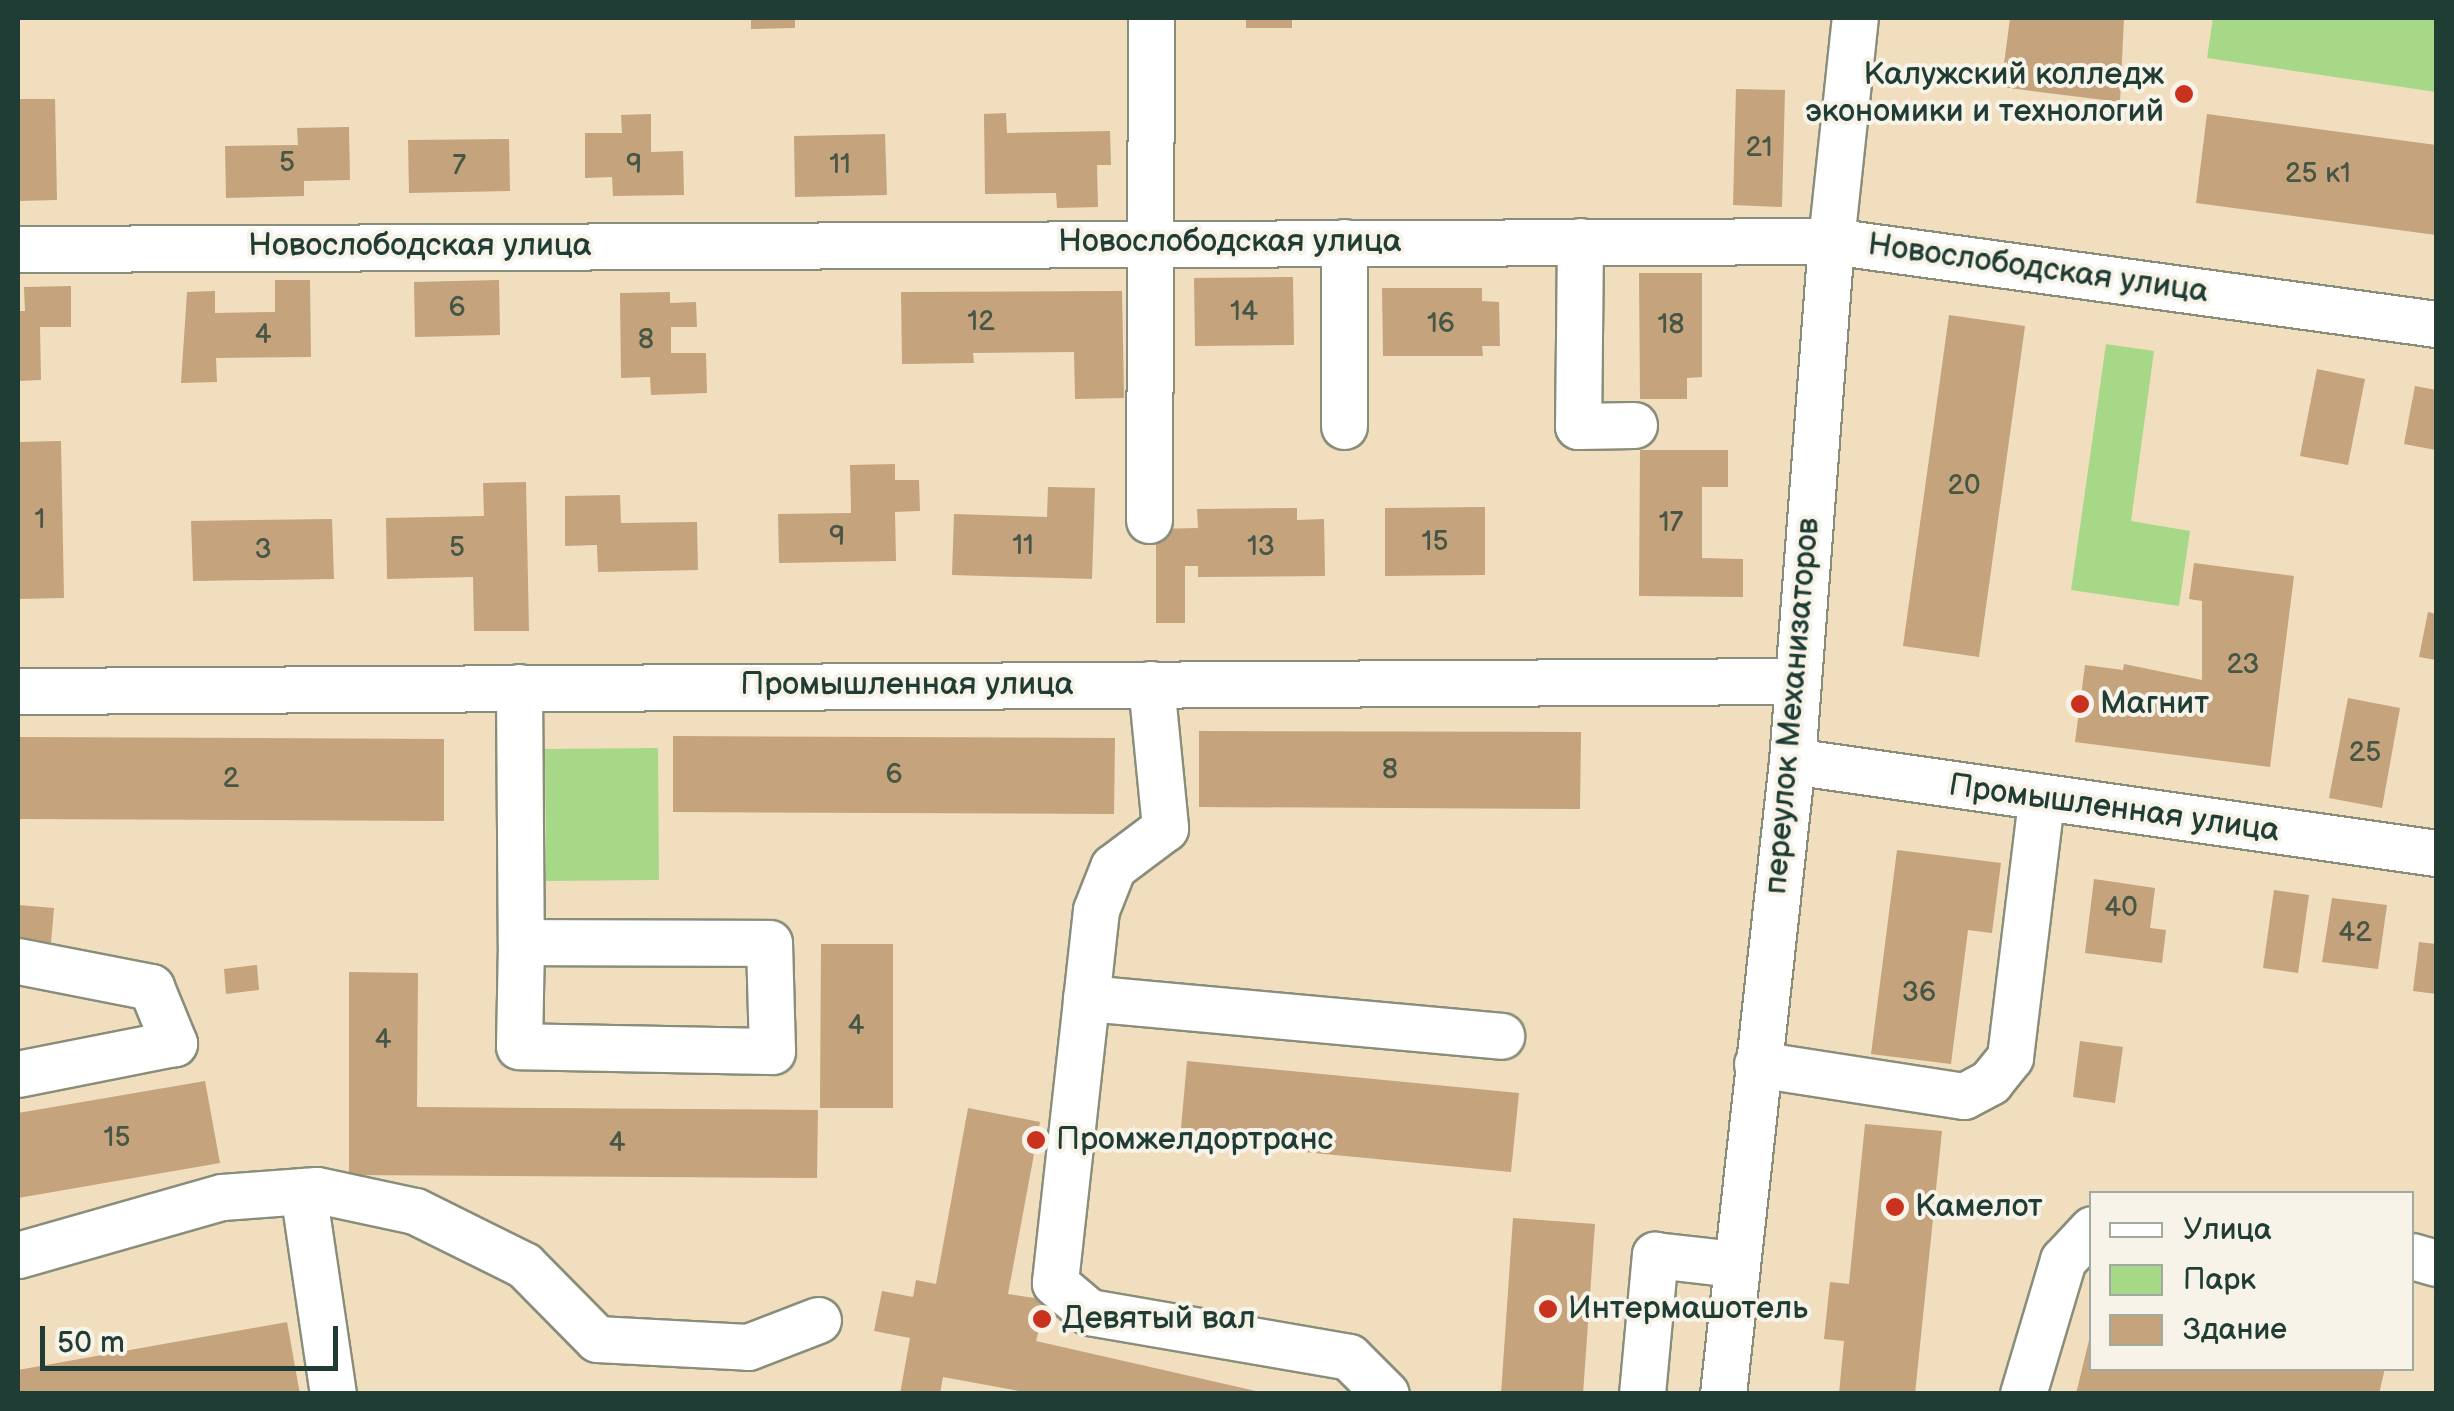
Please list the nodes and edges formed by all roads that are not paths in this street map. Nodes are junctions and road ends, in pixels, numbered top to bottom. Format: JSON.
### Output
{"nodes":[{"id":1,"x":1151,"y":18,"type":"edge"},
{"id":2,"x":1856,"y":18,"type":"edge"},
{"id":3,"x":1580,"y":241,"type":"junction"},
{"id":4,"x":1831,"y":241,"type":"junction"},
{"id":5,"x":1152,"y":242,"type":"junction"},
{"id":6,"x":1344,"y":242,"type":"junction"},
{"id":7,"x":18,"y":249,"type":"edge"},
{"id":8,"x":2436,"y":324,"type":"edge"},
{"id":9,"x":1634,"y":425,"type":"dead end"},
{"id":10,"x":1344,"y":426,"type":"dead end"},
{"id":11,"x":1149,"y":520,"type":"dead end"},
{"id":12,"x":1796,"y":681,"type":"junction"},
{"id":13,"x":1150,"y":684,"type":"junction"},
{"id":14,"x":519,"y":686,"type":"junction"},
{"id":15,"x":18,"y":691,"type":"edge"},
{"id":16,"x":1792,"y":761,"type":"junction"},
{"id":17,"x":2041,"y":800,"type":"junction"},
{"id":18,"x":2436,"y":854,"type":"edge"},
{"id":19,"x":521,"y":942,"type":"junction"},
{"id":20,"x":18,"y":962,"type":"edge"},
{"id":21,"x":1086,"y":998,"type":"junction"},
{"id":22,"x":1501,"y":1036,"type":"dead end"},
{"id":23,"x":1757,"y":1064,"type":"junction"},
{"id":24,"x":18,"y":1074,"type":"edge"},
{"id":25,"x":303,"y":1191,"type":"junction"},
{"id":26,"x":2089,"y":1232,"type":"edge"},
{"id":27,"x":18,"y":1255,"type":"edge"},
{"id":28,"x":1736,"y":1264,"type":"junction"},
{"id":29,"x":818,"y":1320,"type":"dead end"},
{"id":30,"x":332,"y":1394,"type":"edge"},
{"id":31,"x":1386,"y":1394,"type":"edge"},
{"id":32,"x":1642,"y":1394,"type":"edge"},
{"id":33,"x":1722,"y":1394,"type":"edge"},
{"id":34,"x":2024,"y":1394,"type":"edge"}],
"edges":[{"from":1,"to":5,"type":"street"},
{"from":2,"to":4,"type":"street","name":"переулок Механизаторов"},
{"from":3,"to":4,"type":"street","name":"Новослободская улица"},
{"from":3,"to":6,"type":"street","name":"Новослободская улица"},
{"from":3,"to":9,"type":"street"},
{"from":4,"to":8,"type":"street","name":"Новослободская улица"},
{"from":4,"to":12,"type":"street","name":"переулок Механизаторов"},
{"from":5,"to":6,"type":"street","name":"Новослободская улица"},
{"from":5,"to":7,"type":"street","name":"Новослободская улица"},
{"from":5,"to":11,"type":"street"},
{"from":6,"to":10,"type":"street"},
{"from":12,"to":13,"type":"street","name":"Промышленная улица"},
{"from":12,"to":16,"type":"street","name":"переулок Механизаторов"},
{"from":13,"to":14,"type":"street","name":"Промышленная улица"},
{"from":13,"to":21,"type":"street"},
{"from":14,"to":15,"type":"street","name":"Промышленная улица"},
{"from":14,"to":19,"type":"street"},
{"from":16,"to":17,"type":"street","name":"Промышленная улица"},
{"from":16,"to":23,"type":"street","name":"переулок Механизаторов"},
{"from":17,"to":18,"type":"street","name":"Промышленная улица"},
{"from":17,"to":23,"type":"street"},
{"from":19,"to":19,"type":"street"},
{"from":20,"to":24,"type":"street"},
{"from":21,"to":22,"type":"street"},
{"from":21,"to":31,"type":"street"},
{"from":23,"to":28,"type":"street","name":"переулок Механизаторов"},
{"from":25,"to":27,"type":"street"},
{"from":25,"to":29,"type":"street"},
{"from":25,"to":30,"type":"street"},
{"from":26,"to":34,"type":"street"},
{"from":28,"to":32,"type":"street"},
{"from":28,"to":33,"type":"street","name":"переулок Механизаторов"}]}
